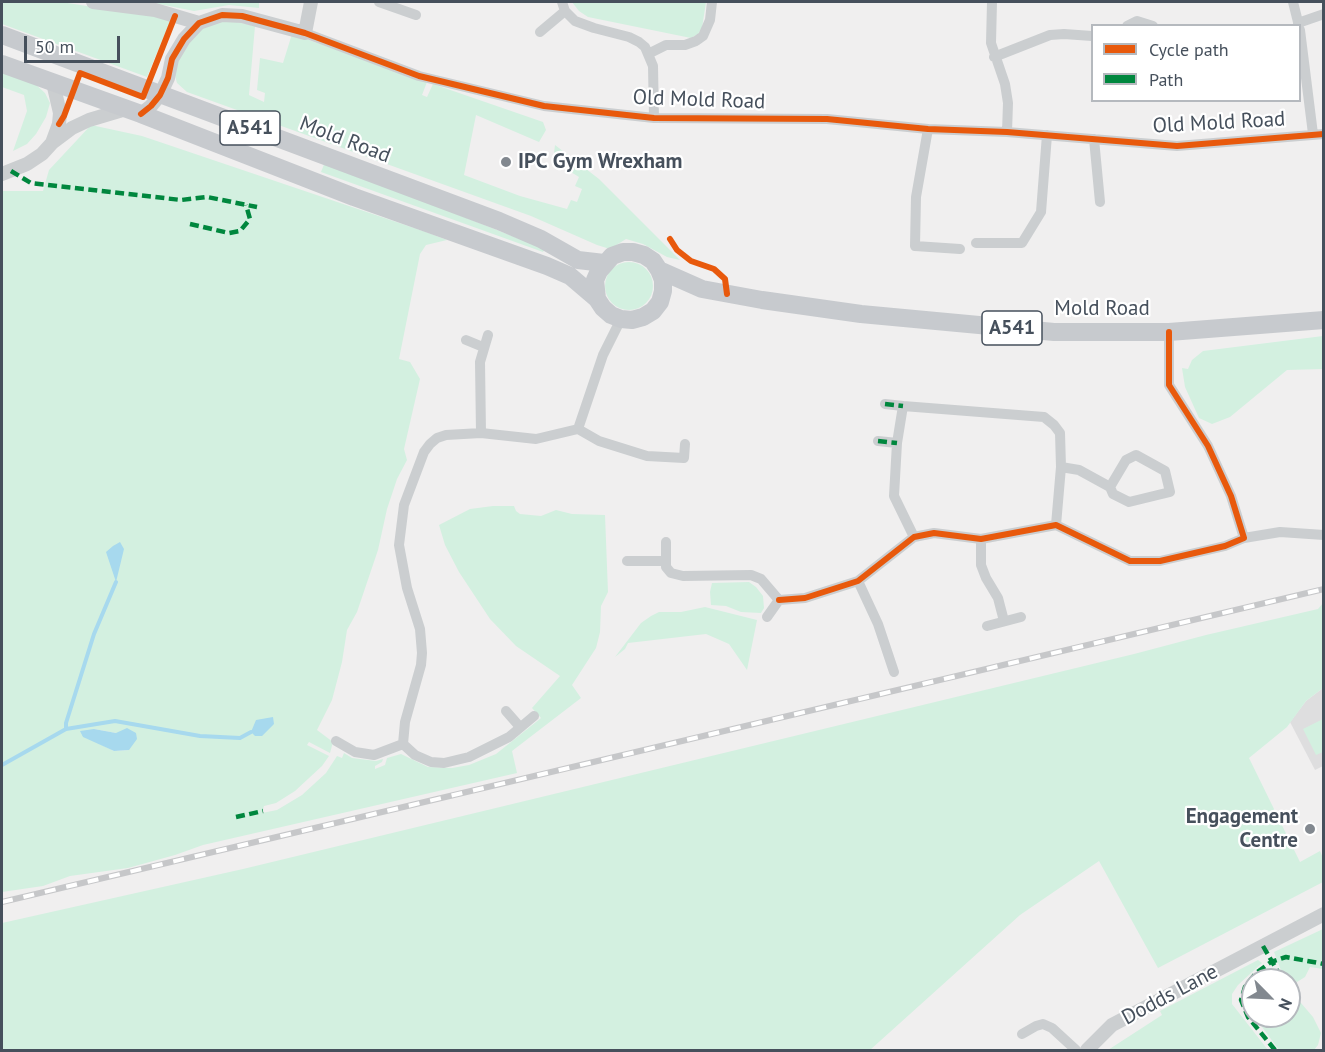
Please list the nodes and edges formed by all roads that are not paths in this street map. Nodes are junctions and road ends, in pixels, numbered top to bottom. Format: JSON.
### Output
{"nodes":[{"id":1,"x":93,"y":2,"type":"edge"},
{"id":2,"x":311,"y":2,"type":"edge"},
{"id":3,"x":379,"y":2,"type":"edge"},
{"id":4,"x":712,"y":2,"type":"edge"},
{"id":5,"x":992,"y":2,"type":"edge"},
{"id":6,"x":1293,"y":2,"type":"edge"},
{"id":7,"x":564,"y":6,"type":"edge"},
{"id":8,"x":1323,"y":14,"type":"edge"},
{"id":9,"x":416,"y":15,"type":"dead end"},
{"id":10,"x":199,"y":23,"type":"junction"},
{"id":11,"x":1131,"y":24,"type":"edge"},
{"id":12,"x":1147,"y":24,"type":"edge"},
{"id":13,"x":1298,"y":24,"type":"edge"},
{"id":14,"x":1301,"y":25,"type":"edge"},
{"id":15,"x":540,"y":32,"type":"dead end"},
{"id":16,"x":305,"y":33,"type":"junction"},
{"id":17,"x":2,"y":35,"type":"edge"},
{"id":18,"x":1091,"y":36,"type":"edge"},
{"id":19,"x":1301,"y":37,"type":"edge"},
{"id":20,"x":648,"y":54,"type":"junction"},
{"id":21,"x":994,"y":57,"type":"junction"},
{"id":22,"x":2,"y":64,"type":"edge"},
{"id":23,"x":53,"y":83,"type":"junction"},
{"id":24,"x":160,"y":95,"type":"junction"},
{"id":25,"x":134,"y":112,"type":"junction"},
{"id":26,"x":654,"y":118,"type":"junction"},
{"id":27,"x":928,"y":129,"type":"junction"},
{"id":28,"x":1007,"y":132,"type":"junction"},
{"id":29,"x":1318,"y":134,"type":"edge"},
{"id":30,"x":1047,"y":135,"type":"junction"},
{"id":31,"x":1094,"y":139,"type":"junction"},
{"id":32,"x":52,"y":142,"type":"junction"},
{"id":33,"x":2,"y":174,"type":"edge"},
{"id":34,"x":1100,"y":202,"type":"dead end"},
{"id":35,"x":976,"y":243,"type":"dead end"},
{"id":36,"x":960,"y":249,"type":"dead end"},
{"id":37,"x":604,"y":263,"type":"junction"},
{"id":38,"x":659,"y":270,"type":"junction"},
{"id":39,"x":702,"y":289,"type":"junction"},
{"id":40,"x":597,"y":299,"type":"junction"},
{"id":41,"x":660,"y":302,"type":"junction"},
{"id":42,"x":621,"y":319,"type":"junction"},
{"id":43,"x":1323,"y":320,"type":"edge"},
{"id":44,"x":1169,"y":332,"type":"junction"},
{"id":45,"x":488,"y":335,"type":"dead end"},
{"id":46,"x":466,"y":340,"type":"dead end"},
{"id":47,"x":483,"y":347,"type":"junction"},
{"id":48,"x":885,"y":404,"type":"dead end"},
{"id":49,"x":903,"y":406,"type":"junction"},
{"id":50,"x":578,"y":429,"type":"junction"},
{"id":51,"x":481,"y":433,"type":"junction"},
{"id":52,"x":878,"y":441,"type":"dead end"},
{"id":53,"x":897,"y":443,"type":"junction"},
{"id":54,"x":685,"y":444,"type":"dead end"},
{"id":55,"x":1061,"y":466,"type":"junction"},
{"id":56,"x":1110,"y":486,"type":"junction"},
{"id":57,"x":1056,"y":525,"type":"junction"},
{"id":58,"x":1323,"y":535,"type":"edge"},
{"id":59,"x":914,"y":537,"type":"junction"},
{"id":60,"x":1244,"y":538,"type":"junction"},
{"id":61,"x":981,"y":539,"type":"junction"},
{"id":62,"x":666,"y":542,"type":"dead end"},
{"id":63,"x":627,"y":561,"type":"dead end"},
{"id":64,"x":666,"y":561,"type":"junction"},
{"id":65,"x":702,"y":576,"type":"junction"},
{"id":66,"x":858,"y":581,"type":"junction"},
{"id":67,"x":702,"y":588,"type":"dead end"},
{"id":68,"x":779,"y":600,"type":"junction"},
{"id":69,"x":767,"y":617,"type":"dead end"},
{"id":70,"x":1022,"y":617,"type":"dead end"},
{"id":71,"x":1004,"y":621,"type":"junction"},
{"id":72,"x":987,"y":626,"type":"dead end"},
{"id":73,"x":894,"y":672,"type":"dead end"},
{"id":74,"x":506,"y":711,"type":"dead end"},
{"id":75,"x":534,"y":717,"type":"dead end"},
{"id":76,"x":520,"y":727,"type":"junction"},
{"id":77,"x":336,"y":741,"type":"dead end"},
{"id":78,"x":403,"y":744,"type":"junction"},
{"id":79,"x":1323,"y":915,"type":"edge"},
{"id":80,"x":1022,"y":1034,"type":"dead end"},
{"id":81,"x":1076,"y":1050,"type":"edge"},
{"id":82,"x":1087,"y":1050,"type":"edge"}],
"edges":[{"from":1,"to":10,"type":"street"},
{"from":2,"to":16,"type":"street"},
{"from":3,"to":9,"type":"street"},
{"from":4,"to":20,"type":"street"},
{"from":5,"to":21,"type":"street"},
{"from":6,"to":13,"type":"street"},
{"from":7,"to":15,"type":"street"},
{"from":7,"to":20,"type":"street"},
{"from":8,"to":14,"type":"street"},
{"from":10,"to":16,"type":"street","name":"Old Mold Road"},
{"from":10,"to":24,"type":"street"},
{"from":11,"to":12,"type":"street"},
{"from":16,"to":26,"type":"street","name":"Old Mold Road"},
{"from":17,"to":24,"type":"main road","name":"Mold Road","number":"A541"},
{"from":18,"to":21,"type":"street"},
{"from":19,"to":29,"type":"street"},
{"from":20,"to":26,"type":"street"},
{"from":21,"to":28,"type":"street"},
{"from":22,"to":23,"type":"main road","number":"A541"},
{"from":23,"to":25,"type":"main road","number":"A541"},
{"from":23,"to":32,"type":"street"},
{"from":24,"to":25,"type":"street"},
{"from":24,"to":37,"type":"main road","name":"Mold Road","number":"A541"},
{"from":25,"to":32,"type":"street"},
{"from":25,"to":40,"type":"main road","number":"A541"},
{"from":26,"to":27,"type":"street","name":"Old Mold Road"},
{"from":27,"to":28,"type":"street","name":"Old Mold Road"},
{"from":27,"to":36,"type":"street"},
{"from":28,"to":30,"type":"street","name":"Old Mold Road"},
{"from":29,"to":31,"type":"street","name":"Old Mold Road"},
{"from":30,"to":31,"type":"street","name":"Old Mold Road"},
{"from":30,"to":35,"type":"street"},
{"from":31,"to":34,"type":"street"},
{"from":32,"to":33,"type":"street"},
{"from":37,"to":38,"type":"main road"},
{"from":37,"to":40,"type":"main road"},
{"from":38,"to":39,"type":"main road","name":"Mold Road","number":"A541"},
{"from":38,"to":41,"type":"main road"},
{"from":39,"to":41,"type":"main road","name":"Mold Road","number":"A541"},
{"from":39,"to":44,"type":"main road","name":"Mold Road","number":"A541"},
{"from":40,"to":42,"type":"main road"},
{"from":41,"to":42,"type":"main road"},
{"from":42,"to":50,"type":"street"},
{"from":43,"to":44,"type":"main road","name":"Mold Road","number":"A541"},
{"from":44,"to":60,"type":"street"},
{"from":45,"to":47,"type":"street"},
{"from":46,"to":47,"type":"street"},
{"from":47,"to":51,"type":"street"},
{"from":48,"to":49,"type":"street"},
{"from":49,"to":53,"type":"street"},
{"from":49,"to":55,"type":"street"},
{"from":50,"to":51,"type":"street"},
{"from":50,"to":54,"type":"street"},
{"from":51,"to":78,"type":"street"},
{"from":52,"to":53,"type":"street"},
{"from":53,"to":59,"type":"street"},
{"from":55,"to":56,"type":"street"},
{"from":55,"to":57,"type":"street"},
{"from":56,"to":56,"type":"street"},
{"from":57,"to":60,"type":"street"},
{"from":57,"to":61,"type":"street"},
{"from":58,"to":60,"type":"street"},
{"from":59,"to":61,"type":"street"},
{"from":59,"to":66,"type":"street"},
{"from":61,"to":71,"type":"street"},
{"from":62,"to":64,"type":"street"},
{"from":63,"to":64,"type":"street"},
{"from":64,"to":65,"type":"street"},
{"from":65,"to":67,"type":"street"},
{"from":65,"to":68,"type":"street"},
{"from":66,"to":68,"type":"street"},
{"from":66,"to":73,"type":"street"},
{"from":68,"to":69,"type":"street"},
{"from":70,"to":71,"type":"street"},
{"from":71,"to":72,"type":"street"},
{"from":74,"to":76,"type":"street"},
{"from":75,"to":76,"type":"street"},
{"from":76,"to":78,"type":"street"},
{"from":77,"to":78,"type":"street"},
{"from":79,"to":82,"type":"street","name":"Dodds Lane"},
{"from":80,"to":81,"type":"street"}]}
